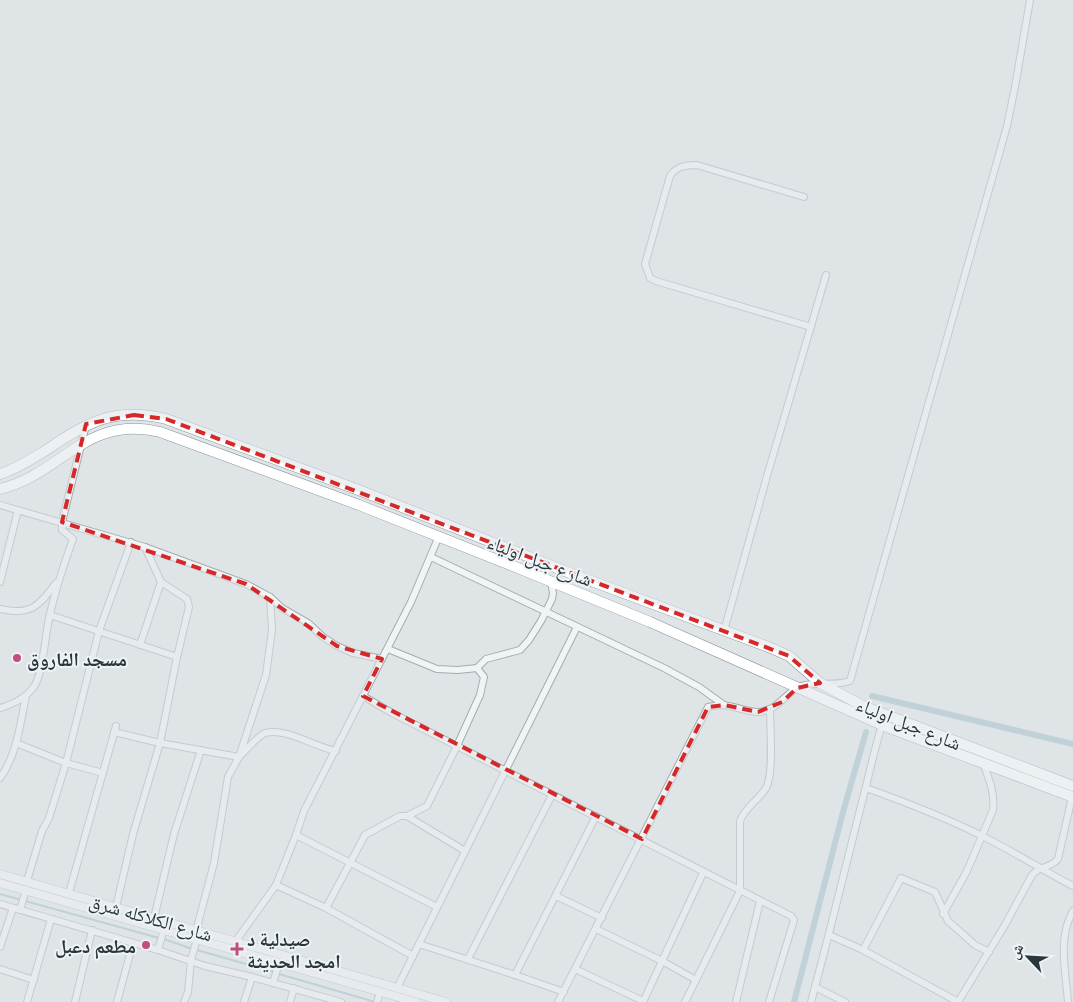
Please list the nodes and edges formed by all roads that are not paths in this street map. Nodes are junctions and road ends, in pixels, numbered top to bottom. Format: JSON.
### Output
{"nodes":[{"id":1,"x":1030,"y":0,"type":"edge"},
{"id":2,"x":804,"y":197,"type":"dead end"},
{"id":3,"x":826,"y":275,"type":"dead end"},
{"id":4,"x":811,"y":326,"type":"junction"},
{"id":5,"x":86,"y":424,"type":"junction"},
{"id":6,"x":81,"y":444,"type":"junction"},
{"id":7,"x":0,"y":474,"type":"edge"},
{"id":8,"x":0,"y":489,"type":"edge"},
{"id":9,"x":0,"y":505,"type":"edge"},
{"id":10,"x":18,"y":510,"type":"junction"},
{"id":11,"x":62,"y":522,"type":"junction"},
{"id":12,"x":439,"y":536,"type":"junction"},
{"id":13,"x":131,"y":542,"type":"junction"},
{"id":14,"x":145,"y":547,"type":"junction"},
{"id":15,"x":431,"y":557,"type":"junction"},
{"id":16,"x":58,"y":580,"type":"junction"},
{"id":17,"x":0,"y":582,"type":"edge"},
{"id":18,"x":161,"y":582,"type":"junction"},
{"id":19,"x":551,"y":582,"type":"junction"},
{"id":20,"x":270,"y":597,"type":"junction"},
{"id":21,"x":0,"y":609,"type":"edge"},
{"id":22,"x":545,"y":612,"type":"junction"},
{"id":23,"x":50,"y":614,"type":"junction"},
{"id":24,"x":577,"y":627,"type":"junction"},
{"id":25,"x":100,"y":631,"type":"junction"},
{"id":26,"x":724,"y":631,"type":"junction"},
{"id":27,"x":140,"y":645,"type":"junction"},
{"id":28,"x":388,"y":649,"type":"junction"},
{"id":29,"x":177,"y":657,"type":"junction"},
{"id":30,"x":382,"y":659,"type":"junction"},
{"id":31,"x":477,"y":668,"type":"junction"},
{"id":32,"x":820,"y":684,"type":"junction"},
{"id":33,"x":797,"y":688,"type":"junction"},
{"id":34,"x":26,"y":696,"type":"junction"},
{"id":35,"x":363,"y":696,"type":"junction"},
{"id":36,"x":724,"y":705,"type":"junction"},
{"id":37,"x":0,"y":708,"type":"edge"},
{"id":38,"x":770,"y":709,"type":"junction"},
{"id":39,"x":882,"y":725,"type":"junction"},
{"id":40,"x":16,"y":743,"type":"junction"},
{"id":41,"x":160,"y":743,"type":"junction"},
{"id":42,"x":457,"y":746,"type":"junction"},
{"id":43,"x":202,"y":750,"type":"junction"},
{"id":44,"x":336,"y":750,"type":"junction"},
{"id":45,"x":239,"y":757,"type":"junction"},
{"id":46,"x":66,"y":763,"type":"junction"},
{"id":47,"x":983,"y":763,"type":"junction"},
{"id":48,"x":505,"y":770,"type":"junction"},
{"id":49,"x":103,"y":773,"type":"junction"},
{"id":50,"x":0,"y":778,"type":"edge"},
{"id":51,"x":1073,"y":786,"type":"edge"},
{"id":52,"x":866,"y":788,"type":"junction"},
{"id":53,"x":552,"y":795,"type":"junction"},
{"id":54,"x":1072,"y":797,"type":"edge"},
{"id":55,"x":407,"y":816,"type":"junction"},
{"id":56,"x":596,"y":816,"type":"junction"},
{"id":57,"x":296,"y":835,"type":"junction"},
{"id":58,"x":983,"y":836,"type":"junction"},
{"id":59,"x":642,"y":839,"type":"junction"},
{"id":60,"x":465,"y":851,"type":"junction"},
{"id":61,"x":350,"y":862,"type":"junction"},
{"id":62,"x":1039,"y":869,"type":"junction"},
{"id":63,"x":703,"y":873,"type":"junction"},
{"id":64,"x":0,"y":874,"type":"edge"},
{"id":65,"x":27,"y":881,"type":"junction"},
{"id":66,"x":0,"y":882,"type":"edge"},
{"id":67,"x":276,"y":885,"type":"junction"},
{"id":68,"x":1073,"y":886,"type":"edge"},
{"id":69,"x":26,"y":890,"type":"junction"},
{"id":70,"x":740,"y":891,"type":"junction"},
{"id":71,"x":69,"y":893,"type":"junction"},
{"id":72,"x":556,"y":896,"type":"junction"},
{"id":73,"x":760,"y":901,"type":"junction"},
{"id":74,"x":0,"y":904,"type":"edge"},
{"id":75,"x":116,"y":907,"type":"junction"},
{"id":76,"x":437,"y":907,"type":"junction"},
{"id":77,"x":326,"y":908,"type":"junction"},
{"id":78,"x":17,"y":909,"type":"junction"},
{"id":79,"x":1073,"y":911,"type":"edge"},
{"id":80,"x":943,"y":914,"type":"junction"},
{"id":81,"x":154,"y":918,"type":"junction"},
{"id":82,"x":602,"y":918,"type":"junction"},
{"id":83,"x":51,"y":919,"type":"junction"},
{"id":84,"x":164,"y":929,"type":"junction"},
{"id":85,"x":596,"y":929,"type":"junction"},
{"id":86,"x":92,"y":930,"type":"junction"},
{"id":87,"x":196,"y":935,"type":"junction"},
{"id":88,"x":829,"y":935,"type":"junction"},
{"id":89,"x":133,"y":942,"type":"junction"},
{"id":90,"x":235,"y":942,"type":"junction"},
{"id":91,"x":419,"y":944,"type":"junction"},
{"id":92,"x":0,"y":947,"type":"edge"},
{"id":93,"x":158,"y":950,"type":"junction"},
{"id":94,"x":863,"y":950,"type":"junction"},
{"id":95,"x":989,"y":952,"type":"junction"},
{"id":96,"x":413,"y":956,"type":"junction"},
{"id":97,"x":468,"y":959,"type":"junction"},
{"id":98,"x":191,"y":960,"type":"junction"},
{"id":99,"x":662,"y":961,"type":"junction"},
{"id":100,"x":279,"y":963,"type":"junction"},
{"id":101,"x":0,"y":969,"type":"edge"},
{"id":102,"x":575,"y":969,"type":"junction"},
{"id":103,"x":515,"y":975,"type":"junction"},
{"id":104,"x":252,"y":977,"type":"junction"},
{"id":105,"x":34,"y":980,"type":"junction"},
{"id":106,"x":696,"y":980,"type":"junction"},
{"id":107,"x":274,"y":983,"type":"junction"},
{"id":108,"x":815,"y":987,"type":"junction"},
{"id":109,"x":294,"y":988,"type":"junction"},
{"id":110,"x":398,"y":988,"type":"junction"},
{"id":111,"x":380,"y":992,"type":"junction"},
{"id":112,"x":564,"y":992,"type":"junction"},
{"id":113,"x":959,"y":1000,"type":"edge"},
{"id":114,"x":333,"y":1001,"type":"edge"},
{"id":115,"x":27,"y":1002,"type":"edge"},
{"id":116,"x":75,"y":1002,"type":"edge"},
{"id":117,"x":117,"y":1002,"type":"edge"},
{"id":118,"x":184,"y":1002,"type":"edge"},
{"id":119,"x":244,"y":1002,"type":"edge"},
{"id":120,"x":290,"y":1002,"type":"edge"},
{"id":121,"x":342,"y":1002,"type":"edge"},
{"id":122,"x":377,"y":1002,"type":"edge"},
{"id":123,"x":416,"y":1002,"type":"edge"},
{"id":124,"x":446,"y":1002,"type":"edge"},
{"id":125,"x":558,"y":1002,"type":"edge"},
{"id":126,"x":643,"y":1002,"type":"edge"},
{"id":127,"x":685,"y":1002,"type":"edge"},
{"id":128,"x":736,"y":1002,"type":"edge"},
{"id":129,"x":769,"y":1002,"type":"edge"},
{"id":130,"x":811,"y":1002,"type":"edge"},
{"id":131,"x":844,"y":1002,"type":"edge"},
{"id":132,"x":968,"y":1002,"type":"edge"},
{"id":133,"x":1068,"y":1002,"type":"edge"}],
"edges":[{"from":1,"to":32,"type":"street"},
{"from":2,"to":4,"type":"street"},
{"from":3,"to":4,"type":"street"},
{"from":4,"to":26,"type":"street"},
{"from":5,"to":6,"type":"street"},
{"from":5,"to":7,"type":"highway","name":"شارع جبل اولياء"},
{"from":5,"to":26,"type":"highway","name":"شارع جبل اولياء"},
{"from":6,"to":8,"type":"highway","name":"شارع جبل اولياء"},
{"from":6,"to":11,"type":"street"},
{"from":6,"to":12,"type":"highway","name":"شارع جبل اولياء"},
{"from":9,"to":10,"type":"street"},
{"from":10,"to":11,"type":"street"},
{"from":10,"to":17,"type":"street"},
{"from":11,"to":13,"type":"street"},
{"from":11,"to":16,"type":"street"},
{"from":12,"to":15,"type":"street"},
{"from":12,"to":19,"type":"highway","name":"شارع جبل اولياء"},
{"from":13,"to":14,"type":"street"},
{"from":13,"to":25,"type":"street"},
{"from":14,"to":18,"type":"street"},
{"from":14,"to":20,"type":"street"},
{"from":15,"to":22,"type":"street"},
{"from":15,"to":28,"type":"street"},
{"from":16,"to":21,"type":"street"},
{"from":16,"to":23,"type":"street"},
{"from":18,"to":27,"type":"street"},
{"from":18,"to":29,"type":"street"},
{"from":19,"to":22,"type":"street"},
{"from":19,"to":33,"type":"highway","name":"شارع جبل اولياء"},
{"from":20,"to":30,"type":"street"},
{"from":20,"to":45,"type":"street"},
{"from":22,"to":24,"type":"street"},
{"from":22,"to":31,"type":"street"},
{"from":23,"to":25,"type":"street"},
{"from":23,"to":34,"type":"street"},
{"from":24,"to":36,"type":"street"},
{"from":24,"to":48,"type":"street"},
{"from":25,"to":27,"type":"street"},
{"from":25,"to":46,"type":"street"},
{"from":26,"to":32,"type":"highway","name":"شارع جبل اولياء"},
{"from":27,"to":29,"type":"street"},
{"from":28,"to":30,"type":"street"},
{"from":28,"to":31,"type":"street"},
{"from":29,"to":41,"type":"street"},
{"from":30,"to":35,"type":"street"},
{"from":31,"to":42,"type":"street"},
{"from":32,"to":33,"type":"street"},
{"from":32,"to":51,"type":"highway","name":"شارع جبل اولياء"},
{"from":33,"to":38,"type":"street"},
{"from":33,"to":39,"type":"highway","name":"شارع جبل اولياء"},
{"from":34,"to":37,"type":"street"},
{"from":34,"to":40,"type":"street"},
{"from":35,"to":42,"type":"street"},
{"from":35,"to":44,"type":"street"},
{"from":36,"to":38,"type":"street"},
{"from":36,"to":59,"type":"street"},
{"from":38,"to":70,"type":"street"},
{"from":39,"to":47,"type":"highway","name":"شارع جبل اولياء"},
{"from":39,"to":52,"type":"street"},
{"from":40,"to":46,"type":"street"},
{"from":40,"to":50,"type":"street"},
{"from":41,"to":43,"type":"street"},
{"from":41,"to":49,"type":"street"},
{"from":41,"to":75,"type":"street"},
{"from":42,"to":48,"type":"street"},
{"from":42,"to":55,"type":"street"},
{"from":43,"to":45,"type":"street"},
{"from":43,"to":81,"type":"street"},
{"from":44,"to":45,"type":"street"},
{"from":44,"to":57,"type":"street"},
{"from":45,"to":87,"type":"street"},
{"from":46,"to":49,"type":"street"},
{"from":46,"to":65,"type":"street"},
{"from":47,"to":54,"type":"highway","name":"شارع جبل اولياء"},
{"from":47,"to":58,"type":"street"},
{"from":48,"to":53,"type":"street"},
{"from":48,"to":60,"type":"street"},
{"from":49,"to":71,"type":"street"},
{"from":52,"to":58,"type":"street"},
{"from":52,"to":88,"type":"street"},
{"from":53,"to":56,"type":"street"},
{"from":53,"to":97,"type":"street"},
{"from":54,"to":62,"type":"street"},
{"from":55,"to":60,"type":"street"},
{"from":55,"to":61,"type":"street"},
{"from":56,"to":59,"type":"street"},
{"from":56,"to":72,"type":"street"},
{"from":57,"to":61,"type":"street"},
{"from":57,"to":67,"type":"street"},
{"from":58,"to":62,"type":"street"},
{"from":58,"to":80,"type":"street"},
{"from":59,"to":63,"type":"street"},
{"from":59,"to":82,"type":"street"},
{"from":60,"to":76,"type":"street"},
{"from":61,"to":76,"type":"street"},
{"from":61,"to":77,"type":"street"},
{"from":62,"to":68,"type":"street"},
{"from":62,"to":95,"type":"street"},
{"from":63,"to":70,"type":"street"},
{"from":63,"to":99,"type":"street"},
{"from":64,"to":65,"type":"street","name":"شارع الكلاكله شرق"},
{"from":65,"to":71,"type":"street","name":"شارع الكلاكله شرق"},
{"from":66,"to":69,"type":"street","name":"شارع الكلاكله شرق"},
{"from":67,"to":77,"type":"street"},
{"from":67,"to":90,"type":"street"},
{"from":69,"to":78,"type":"street"},
{"from":69,"to":84,"type":"street","name":"شارع الكلاكله شرق"},
{"from":70,"to":73,"type":"street"},
{"from":70,"to":106,"type":"street"},
{"from":71,"to":75,"type":"street","name":"شارع الكلاكله شرق"},
{"from":72,"to":82,"type":"street"},
{"from":72,"to":103,"type":"street"},
{"from":73,"to":128,"type":"street"},
{"from":73,"to":129,"type":"street"},
{"from":74,"to":78,"type":"street"},
{"from":75,"to":81,"type":"street","name":"شارع الكلاكله شرق"},
{"from":76,"to":91,"type":"street"},
{"from":77,"to":96,"type":"street"},
{"from":78,"to":83,"type":"street"},
{"from":78,"to":92,"type":"street"},
{"from":79,"to":133,"type":"street"},
{"from":80,"to":94,"type":"street"},
{"from":80,"to":95,"type":"street"},
{"from":81,"to":87,"type":"street","name":"شارع الكلاكله شرق"},
{"from":82,"to":85,"type":"street"},
{"from":83,"to":86,"type":"street"},
{"from":83,"to":105,"type":"street"},
{"from":84,"to":87,"type":"street","name":"شارع الكلاكله شرق"},
{"from":84,"to":93,"type":"street"},
{"from":85,"to":99,"type":"street"},
{"from":85,"to":102,"type":"street"},
{"from":86,"to":89,"type":"street"},
{"from":86,"to":116,"type":"street"},
{"from":87,"to":90,"type":"street","name":"شارع الكلاكله شرق"},
{"from":87,"to":98,"type":"street"},
{"from":87,"to":100,"type":"street","name":"شارع الكلاكله شرق"},
{"from":88,"to":94,"type":"street"},
{"from":88,"to":108,"type":"street"},
{"from":89,"to":93,"type":"street"},
{"from":89,"to":117,"type":"street"},
{"from":90,"to":110,"type":"street","name":"شارع الكلاكله شرق"},
{"from":91,"to":96,"type":"street"},
{"from":91,"to":97,"type":"street"},
{"from":93,"to":98,"type":"street"},
{"from":94,"to":113,"type":"street"},
{"from":95,"to":113,"type":"street"},
{"from":96,"to":110,"type":"street"},
{"from":97,"to":103,"type":"street"},
{"from":98,"to":104,"type":"street"},
{"from":98,"to":118,"type":"street"},
{"from":99,"to":106,"type":"street"},
{"from":99,"to":126,"type":"street"},
{"from":100,"to":107,"type":"street"},
{"from":100,"to":111,"type":"street","name":"شارع الكلاكله شرق"},
{"from":101,"to":105,"type":"street"},
{"from":102,"to":112,"type":"street"},
{"from":102,"to":126,"type":"street"},
{"from":103,"to":112,"type":"street"},
{"from":104,"to":107,"type":"street"},
{"from":104,"to":119,"type":"street"},
{"from":105,"to":115,"type":"street"},
{"from":106,"to":127,"type":"street"},
{"from":107,"to":109,"type":"street"},
{"from":108,"to":130,"type":"street"},
{"from":108,"to":131,"type":"street"},
{"from":109,"to":114,"type":"street"},
{"from":109,"to":120,"type":"street"},
{"from":110,"to":124,"type":"street","name":"شارع الكلاكله شرق"},
{"from":111,"to":122,"type":"street"},
{"from":111,"to":123,"type":"street","name":"شارع الكلاكله شرق"},
{"from":112,"to":125,"type":"street"},
{"from":113,"to":132,"type":"street"},
{"from":114,"to":121,"type":"street"}]}
